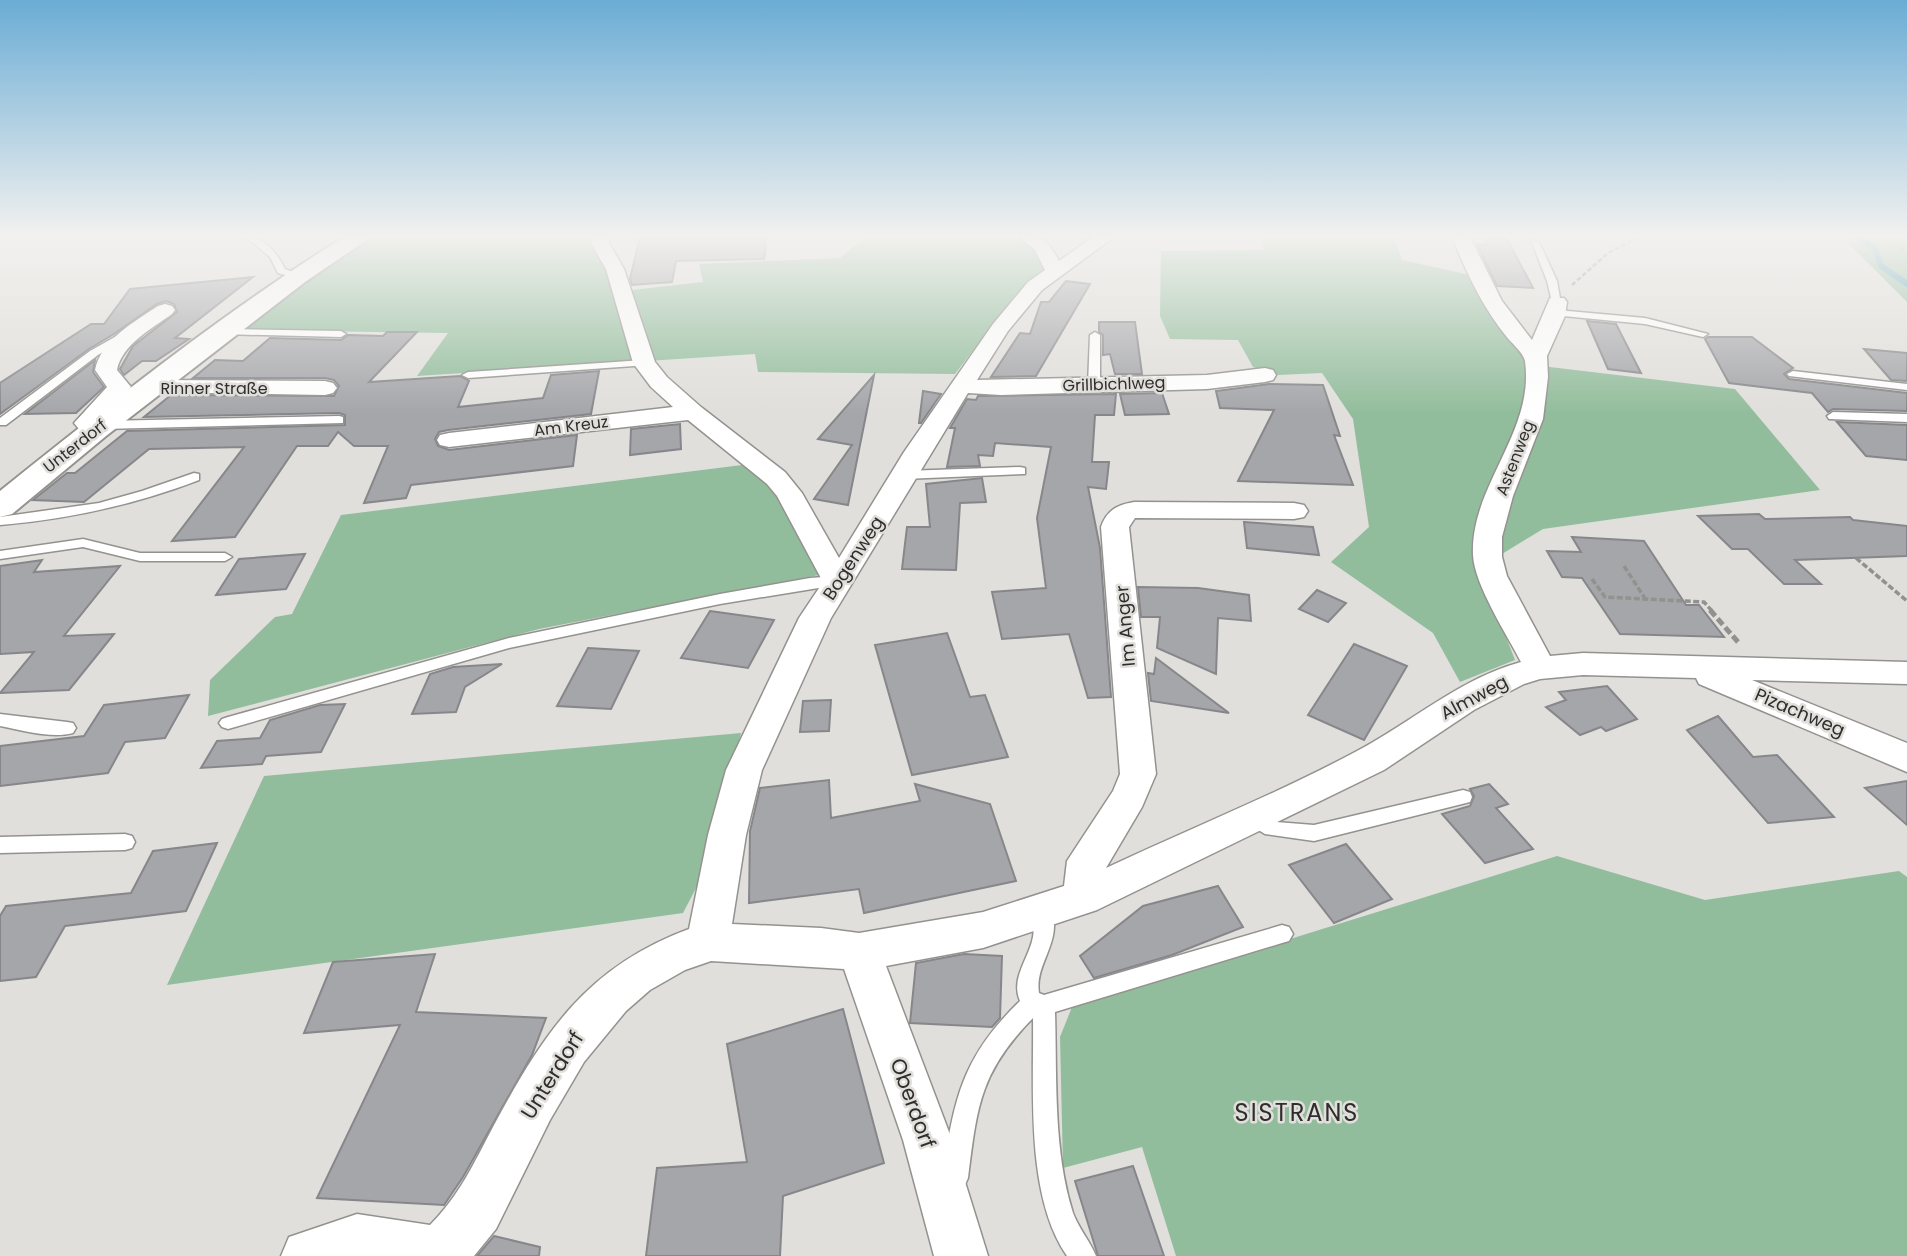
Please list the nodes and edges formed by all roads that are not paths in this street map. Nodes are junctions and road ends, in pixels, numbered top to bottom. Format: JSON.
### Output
{"nodes":[{"id":1,"x":273,"y":296,"type":"edge"},
{"id":2,"x":622,"y":296,"type":"edge"},
{"id":3,"x":1026,"y":296,"type":"edge"},
{"id":4,"x":1490,"y":296,"type":"edge"},
{"id":5,"x":1555,"y":296,"type":"edge"},
{"id":6,"x":1558,"y":307,"type":"junction"},
{"id":7,"x":165,"y":310,"type":"dead end"},
{"id":8,"x":225,"y":332,"type":"junction"},
{"id":9,"x":135,"y":333,"type":"junction"},
{"id":10,"x":341,"y":334,"type":"dead end"},
{"id":11,"x":1703,"y":334,"type":"dead end"},
{"id":12,"x":1095,"y":335,"type":"dead end"},
{"id":13,"x":1536,"y":356,"type":"junction"},
{"id":14,"x":644,"y":363,"type":"junction"},
{"id":15,"x":1793,"y":374,"type":"dead end"},
{"id":16,"x":468,"y":375,"type":"dead end"},
{"id":17,"x":1265,"y":375,"type":"dead end"},
{"id":18,"x":1094,"y":385,"type":"junction"},
{"id":19,"x":962,"y":386,"type":"junction"},
{"id":20,"x":151,"y":387,"type":"junction"},
{"id":21,"x":1907,"y":387,"type":"edge"},
{"id":22,"x":325,"y":388,"type":"dead end"},
{"id":23,"x":693,"y":412,"type":"junction"},
{"id":24,"x":1833,"y":416,"type":"dead end"},
{"id":25,"x":1907,"y":418,"type":"edge"},
{"id":26,"x":339,"y":420,"type":"dead end"},
{"id":27,"x":2,"y":422,"type":"dead end"},
{"id":28,"x":98,"y":427,"type":"junction"},
{"id":29,"x":449,"y":440,"type":"dead end"},
{"id":30,"x":1020,"y":471,"type":"dead end"},
{"id":31,"x":904,"y":475,"type":"junction"},
{"id":32,"x":194,"y":477,"type":"dead end"},
{"id":33,"x":0,"y":507,"type":"edge"},
{"id":34,"x":1294,"y":511,"type":"dead end"},
{"id":35,"x":0,"y":522,"type":"edge"},
{"id":36,"x":0,"y":555,"type":"edge"},
{"id":37,"x":225,"y":557,"type":"dead end"},
{"id":38,"x":838,"y":581,"type":"junction"},
{"id":39,"x":1540,"y":668,"type":"junction"},
{"id":40,"x":1692,"y":669,"type":"junction"},
{"id":41,"x":1907,"y":673,"type":"edge"},
{"id":42,"x":0,"y":720,"type":"edge"},
{"id":43,"x":228,"y":723,"type":"dead end"},
{"id":44,"x":67,"y":728,"type":"dead end"},
{"id":45,"x":1907,"y":758,"type":"edge"},
{"id":46,"x":1463,"y":797,"type":"dead end"},
{"id":47,"x":1252,"y":817,"type":"junction"},
{"id":48,"x":125,"y":842,"type":"dead end"},
{"id":49,"x":0,"y":845,"type":"edge"},
{"id":50,"x":1083,"y":898,"type":"junction"},
{"id":51,"x":1042,"y":911,"type":"junction"},
{"id":52,"x":1282,"y":934,"type":"dead end"},
{"id":53,"x":708,"y":942,"type":"junction"},
{"id":54,"x":859,"y":952,"type":"junction"},
{"id":55,"x":1038,"y":1004,"type":"junction"},
{"id":56,"x":956,"y":1234,"type":"edge"},
{"id":57,"x":438,"y":1254,"type":"edge"},
{"id":58,"x":308,"y":1256,"type":"edge"},
{"id":59,"x":1083,"y":1256,"type":"edge"}],
"edges":[{"from":1,"to":8,"type":"main road","name":"Rinner Straße"},
{"from":2,"to":14,"type":"street"},
{"from":3,"to":19,"type":"street","name":"Bogenweg"},
{"from":4,"to":13,"type":"street"},
{"from":5,"to":6,"type":"lane"},
{"from":6,"to":11,"type":"lane"},
{"from":6,"to":13,"type":"street","name":"Astenweg"},
{"from":7,"to":9,"type":"street"},
{"from":8,"to":10,"type":"lane"},
{"from":8,"to":20,"type":"main road","name":"Rinner Straße"},
{"from":9,"to":27,"type":"lane"},
{"from":9,"to":28,"type":"street"},
{"from":12,"to":18,"type":"lane"},
{"from":13,"to":39,"type":"street","name":"Astenweg"},
{"from":14,"to":16,"type":"lane"},
{"from":14,"to":23,"type":"street"},
{"from":15,"to":21,"type":"lane"},
{"from":17,"to":18,"type":"street","name":"Grillbichlweg"},
{"from":18,"to":19,"type":"street","name":"Grillbichlweg"},
{"from":19,"to":31,"type":"street","name":"Bogenweg"},
{"from":20,"to":22,"type":"street","name":"Rinner Straße"},
{"from":20,"to":28,"type":"main road","name":"Unterdorf"},
{"from":23,"to":29,"type":"street","name":"Am Kreuz"},
{"from":23,"to":38,"type":"street"},
{"from":24,"to":25,"type":"lane"},
{"from":26,"to":28,"type":"lane"},
{"from":28,"to":33,"type":"main road","name":"Unterdorf"},
{"from":30,"to":31,"type":"lane"},
{"from":31,"to":38,"type":"street","name":"Bogenweg"},
{"from":32,"to":35,"type":"lane"},
{"from":34,"to":50,"type":"street","name":"Im Anger"},
{"from":36,"to":37,"type":"lane"},
{"from":38,"to":43,"type":"lane"},
{"from":38,"to":53,"type":"street","name":"Bogenweg"},
{"from":39,"to":40,"type":"street","name":"Almweg"},
{"from":39,"to":47,"type":"street","name":"Almweg"},
{"from":40,"to":41,"type":"street","name":"Almweg"},
{"from":40,"to":45,"type":"street","name":"Pizachweg"},
{"from":42,"to":44,"type":"lane"},
{"from":46,"to":47,"type":"lane"},
{"from":47,"to":50,"type":"street","name":"Almweg"},
{"from":48,"to":49,"type":"lane"},
{"from":50,"to":51,"type":"street"},
{"from":51,"to":54,"type":"street"},
{"from":51,"to":55,"type":"lane"},
{"from":52,"to":55,"type":"lane"},
{"from":53,"to":54,"type":"street"},
{"from":53,"to":57,"type":"street","name":"Unterdorf"},
{"from":54,"to":56,"type":"street","name":"Oberdorf"},
{"from":55,"to":56,"type":"lane"},
{"from":55,"to":59,"type":"lane"},
{"from":57,"to":58,"type":"street","name":"Unterdorf"}]}
